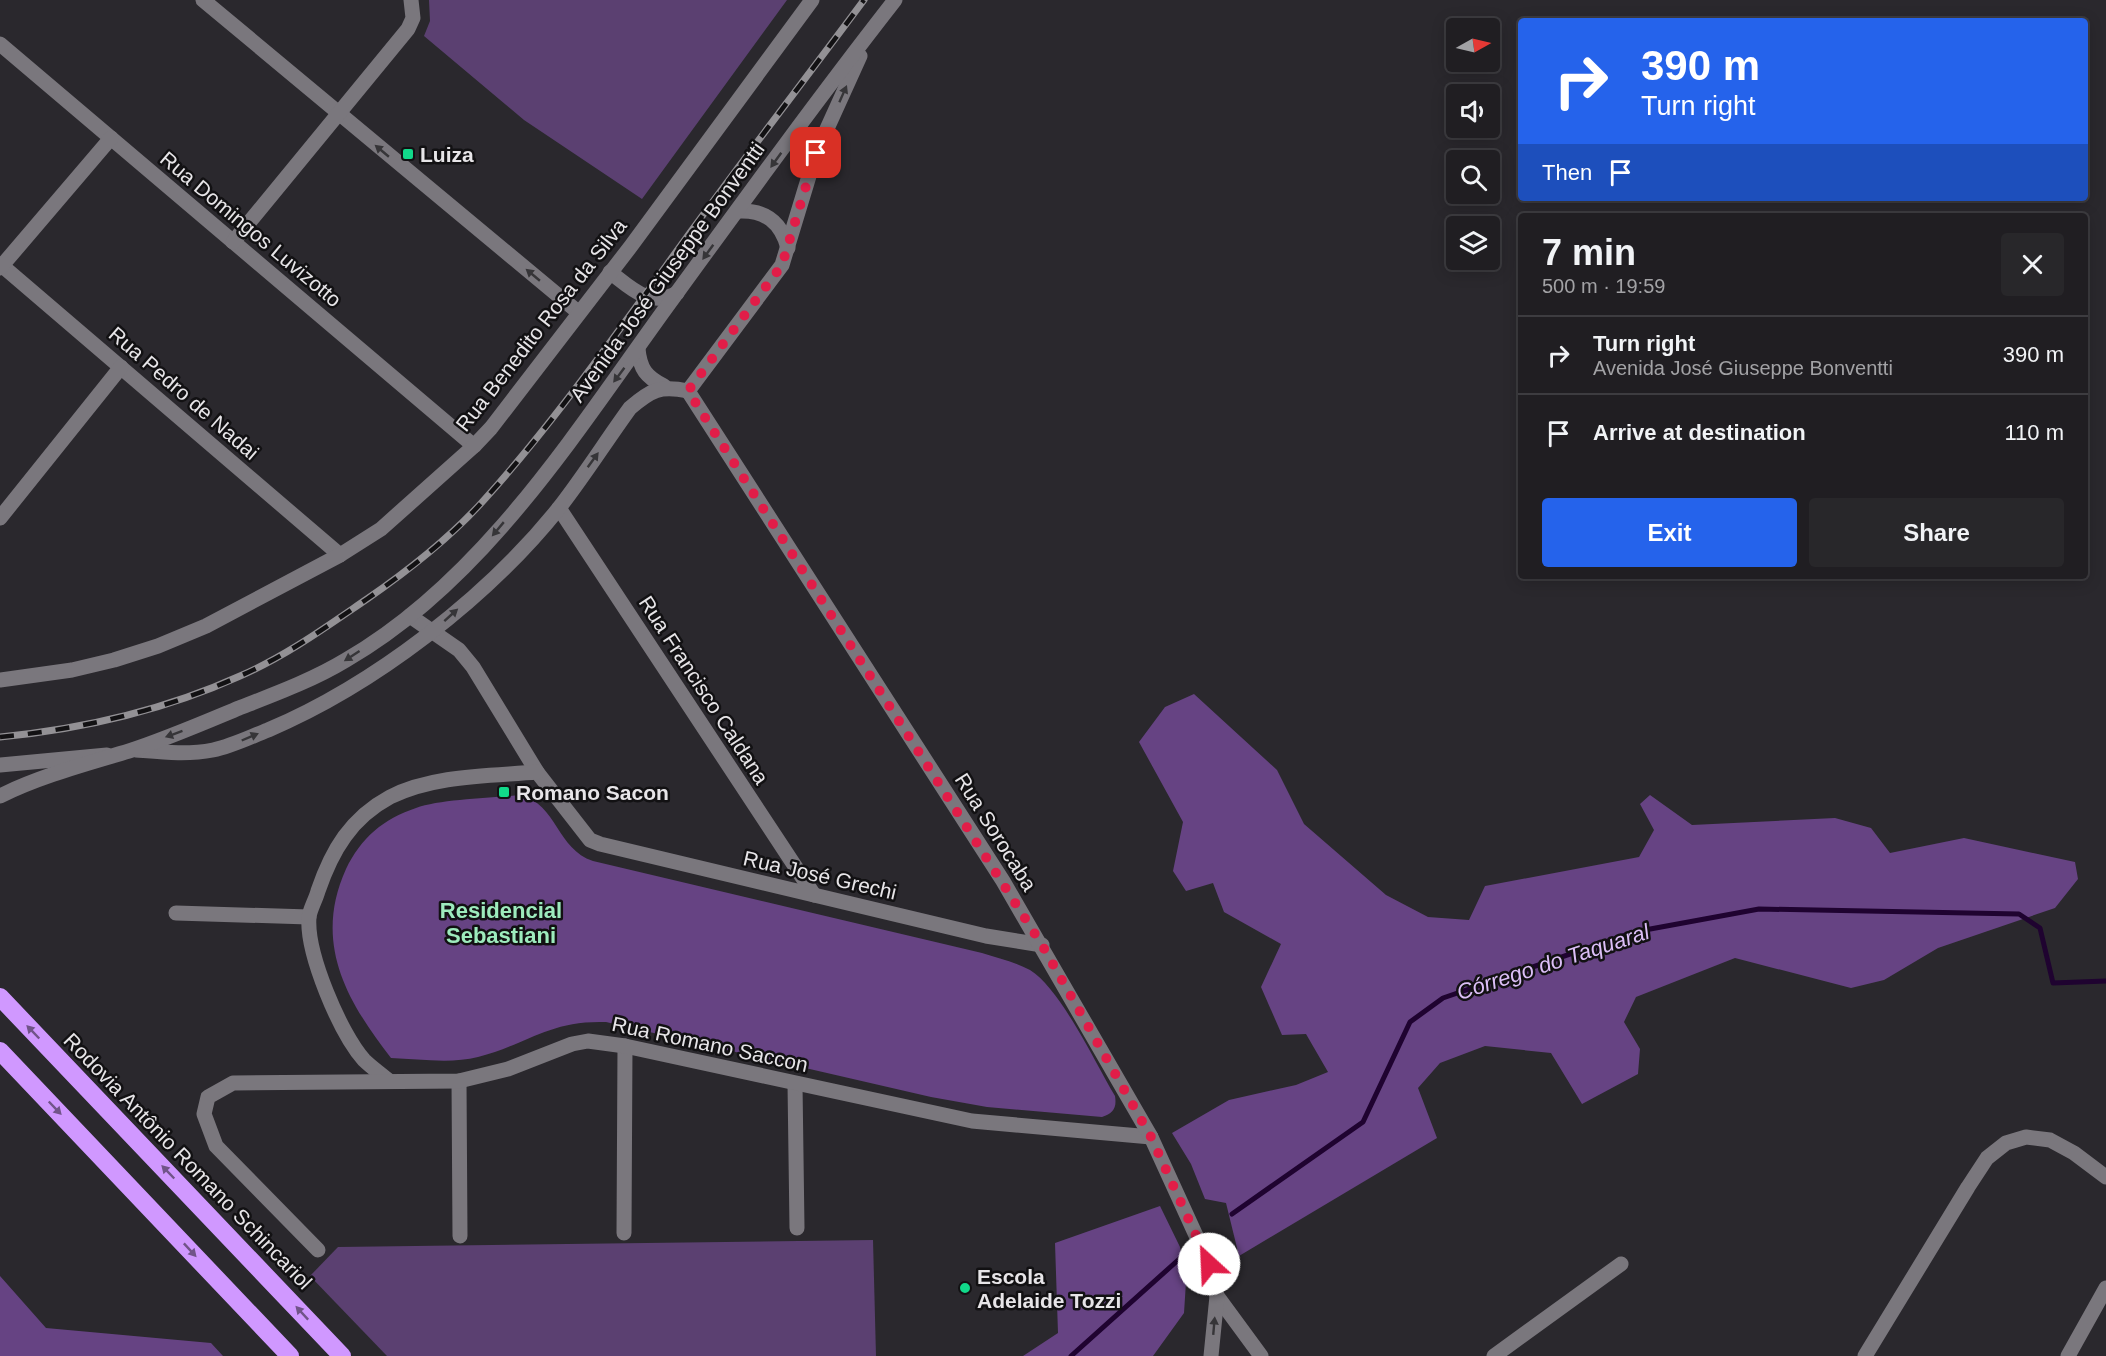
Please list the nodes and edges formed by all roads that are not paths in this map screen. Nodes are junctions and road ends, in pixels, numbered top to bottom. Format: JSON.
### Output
{"nodes":[{"id":1,"x":203,"y":0,"type":"edge"},
{"id":2,"x":411,"y":0,"type":"edge"},
{"id":3,"x":812,"y":0,"type":"edge"},
{"id":4,"x":895,"y":0,"type":"edge"},
{"id":5,"x":873,"y":29,"type":"junction"},
{"id":6,"x":0,"y":44,"type":"edge"},
{"id":7,"x":339,"y":115,"type":"junction"},
{"id":8,"x":111,"y":138,"type":"junction"},
{"id":9,"x":739,"y":211,"type":"junction"},
{"id":10,"x":233,"y":242,"type":"junction"},
{"id":11,"x":788,"y":248,"type":"junction"},
{"id":12,"x":1,"y":266,"type":"edge"},
{"id":13,"x":610,"y":272,"type":"junction"},
{"id":14,"x":676,"y":293,"type":"junction"},
{"id":15,"x":644,"y":297,"type":"junction"},
{"id":16,"x":578,"y":312,"type":"junction"},
{"id":17,"x":650,"y":330,"type":"junction"},
{"id":18,"x":638,"y":349,"type":"junction"},
{"id":19,"x":121,"y":367,"type":"junction"},
{"id":20,"x":664,"y":386,"type":"junction"},
{"id":21,"x":688,"y":391,"type":"junction"},
{"id":22,"x":474,"y":446,"type":"junction"},
{"id":23,"x":559,"y":508,"type":"junction"},
{"id":24,"x":0,"y":518,"type":"edge"},
{"id":25,"x":340,"y":555,"type":"junction"},
{"id":26,"x":410,"y":616,"type":"junction"},
{"id":27,"x":434,"y":631,"type":"junction"},
{"id":28,"x":0,"y":680,"type":"edge"},
{"id":29,"x":131,"y":750,"type":"junction"},
{"id":30,"x":113,"y":755,"type":"junction"},
{"id":31,"x":0,"y":765,"type":"edge"},
{"id":32,"x":537,"y":772,"type":"junction"},
{"id":33,"x":0,"y":796,"type":"edge"},
{"id":34,"x":814,"y":895,"type":"junction"},
{"id":35,"x":176,"y":914,"type":"dead end"},
{"id":36,"x":309,"y":917,"type":"junction"},
{"id":37,"x":1042,"y":945,"type":"junction"},
{"id":38,"x":0,"y":997,"type":"edge"},
{"id":39,"x":625,"y":1046,"type":"junction"},
{"id":40,"x":0,"y":1051,"type":"edge"},
{"id":41,"x":388,"y":1080,"type":"junction"},
{"id":42,"x":459,"y":1081,"type":"junction"},
{"id":43,"x":795,"y":1084,"type":"junction"},
{"id":44,"x":1151,"y":1137,"type":"junction"},
{"id":45,"x":2106,"y":1177,"type":"edge"},
{"id":46,"x":797,"y":1228,"type":"dead end"},
{"id":47,"x":624,"y":1233,"type":"dead end"},
{"id":48,"x":460,"y":1236,"type":"dead end"},
{"id":49,"x":318,"y":1250,"type":"dead end"},
{"id":50,"x":1621,"y":1264,"type":"dead end"},
{"id":51,"x":2106,"y":1288,"type":"edge"},
{"id":52,"x":1217,"y":1296,"type":"junction"},
{"id":53,"x":291,"y":1356,"type":"edge"},
{"id":54,"x":342,"y":1356,"type":"edge"},
{"id":55,"x":1211,"y":1356,"type":"edge"},
{"id":56,"x":1261,"y":1356,"type":"edge"},
{"id":57,"x":1494,"y":1356,"type":"edge"},
{"id":58,"x":1865,"y":1356,"type":"edge"},
{"id":59,"x":2068,"y":1356,"type":"edge"}],
"edges":[{"from":1,"to":7,"type":"street"},
{"from":2,"to":7,"type":"street"},
{"from":3,"to":13,"type":"street","name":"Rua Benedito Rosa da Silva"},
{"from":4,"to":5,"type":"street"},
{"from":5,"to":9,"type":"street","name":"Avenida José Giuseppe Bonventti","one_way":true},
{"from":11,"to":5,"type":"street","one_way":true},
{"from":6,"to":8,"type":"street","name":"Rua Domingos Luvizotto"},
{"from":7,"to":10,"type":"street"},
{"from":16,"to":7,"type":"street","one_way":true},
{"from":8,"to":10,"type":"street","name":"Rua Domingos Luvizotto"},
{"from":8,"to":12,"type":"street"},
{"from":9,"to":11,"type":"street"},
{"from":9,"to":14,"type":"street","name":"Avenida José Giuseppe Bonventti","one_way":true},
{"from":10,"to":22,"type":"street","name":"Rua Domingos Luvizotto"},
{"from":11,"to":21,"type":"street"},
{"from":12,"to":19,"type":"street","name":"Rua Pedro de Nadai"},
{"from":13,"to":15,"type":"street"},
{"from":13,"to":16,"type":"street","name":"Rua Benedito Rosa da Silva"},
{"from":14,"to":15,"type":"street"},
{"from":14,"to":17,"type":"street","name":"Avenida José Giuseppe Bonventti"},
{"from":15,"to":17,"type":"street"},
{"from":16,"to":22,"type":"street","name":"Rua Benedito Rosa da Silva"},
{"from":17,"to":18,"type":"street","name":"Avenida José Giuseppe Bonventti"},
{"from":18,"to":20,"type":"street"},
{"from":18,"to":26,"type":"street","name":"Avenida José Giuseppe Bonventti","one_way":true},
{"from":19,"to":24,"type":"street"},
{"from":19,"to":25,"type":"street","name":"Rua Pedro de Nadai"},
{"from":20,"to":21,"type":"street"},
{"from":23,"to":20,"type":"street","name":"Avenida José Giuseppe Bonventti","one_way":true},
{"from":21,"to":37,"type":"street","name":"Rua Sorocaba"},
{"from":22,"to":25,"type":"street","name":"Rua Benedito Rosa da Silva"},
{"from":27,"to":23,"type":"street","name":"Avenida José Giuseppe Bonventti","one_way":true},
{"from":23,"to":34,"type":"street","name":"Rua Francisco Caldana"},
{"from":25,"to":28,"type":"street","name":"Rua Benedito Rosa da Silva"},
{"from":26,"to":27,"type":"street"},
{"from":26,"to":29,"type":"street","name":"Avenida José Giuseppe Bonventti","one_way":true},
{"from":29,"to":27,"type":"street","name":"Avenida José Giuseppe Bonventti","one_way":true},
{"from":27,"to":32,"type":"street"},
{"from":29,"to":30,"type":"street","name":"Avenida José Giuseppe Bonventti"},
{"from":30,"to":31,"type":"street"},
{"from":30,"to":33,"type":"street","name":"Avenida José Giuseppe Bonventti"},
{"from":32,"to":34,"type":"street","name":"Rua José Grechi"},
{"from":32,"to":36,"type":"street"},
{"from":34,"to":37,"type":"street","name":"Rua José Grechi"},
{"from":35,"to":36,"type":"street"},
{"from":36,"to":41,"type":"street"},
{"from":37,"to":44,"type":"street","name":"Rua Sorocaba"},
{"from":54,"to":38,"type":"highway","name":"Rodovia Antônio Romano Schincariol","one_way":true},
{"from":39,"to":42,"type":"street","name":"Rua Romano Saccon"},
{"from":39,"to":43,"type":"street","name":"Rua Romano Saccon"},
{"from":39,"to":47,"type":"street"},
{"from":40,"to":53,"type":"highway","one_way":true},
{"from":41,"to":42,"type":"street","name":"Rua Romano Saccon"},
{"from":41,"to":49,"type":"street","name":"Rua Romano Saccon"},
{"from":42,"to":48,"type":"street"},
{"from":43,"to":44,"type":"street","name":"Rua Romano Saccon"},
{"from":43,"to":46,"type":"street"},
{"from":44,"to":52,"type":"street","name":"Rua Sorocaba"},
{"from":45,"to":58,"type":"street"},
{"from":50,"to":57,"type":"street"},
{"from":51,"to":59,"type":"street"},
{"from":55,"to":52,"type":"street","name":"Rua Sorocaba","one_way":true},
{"from":52,"to":56,"type":"street"}]}
